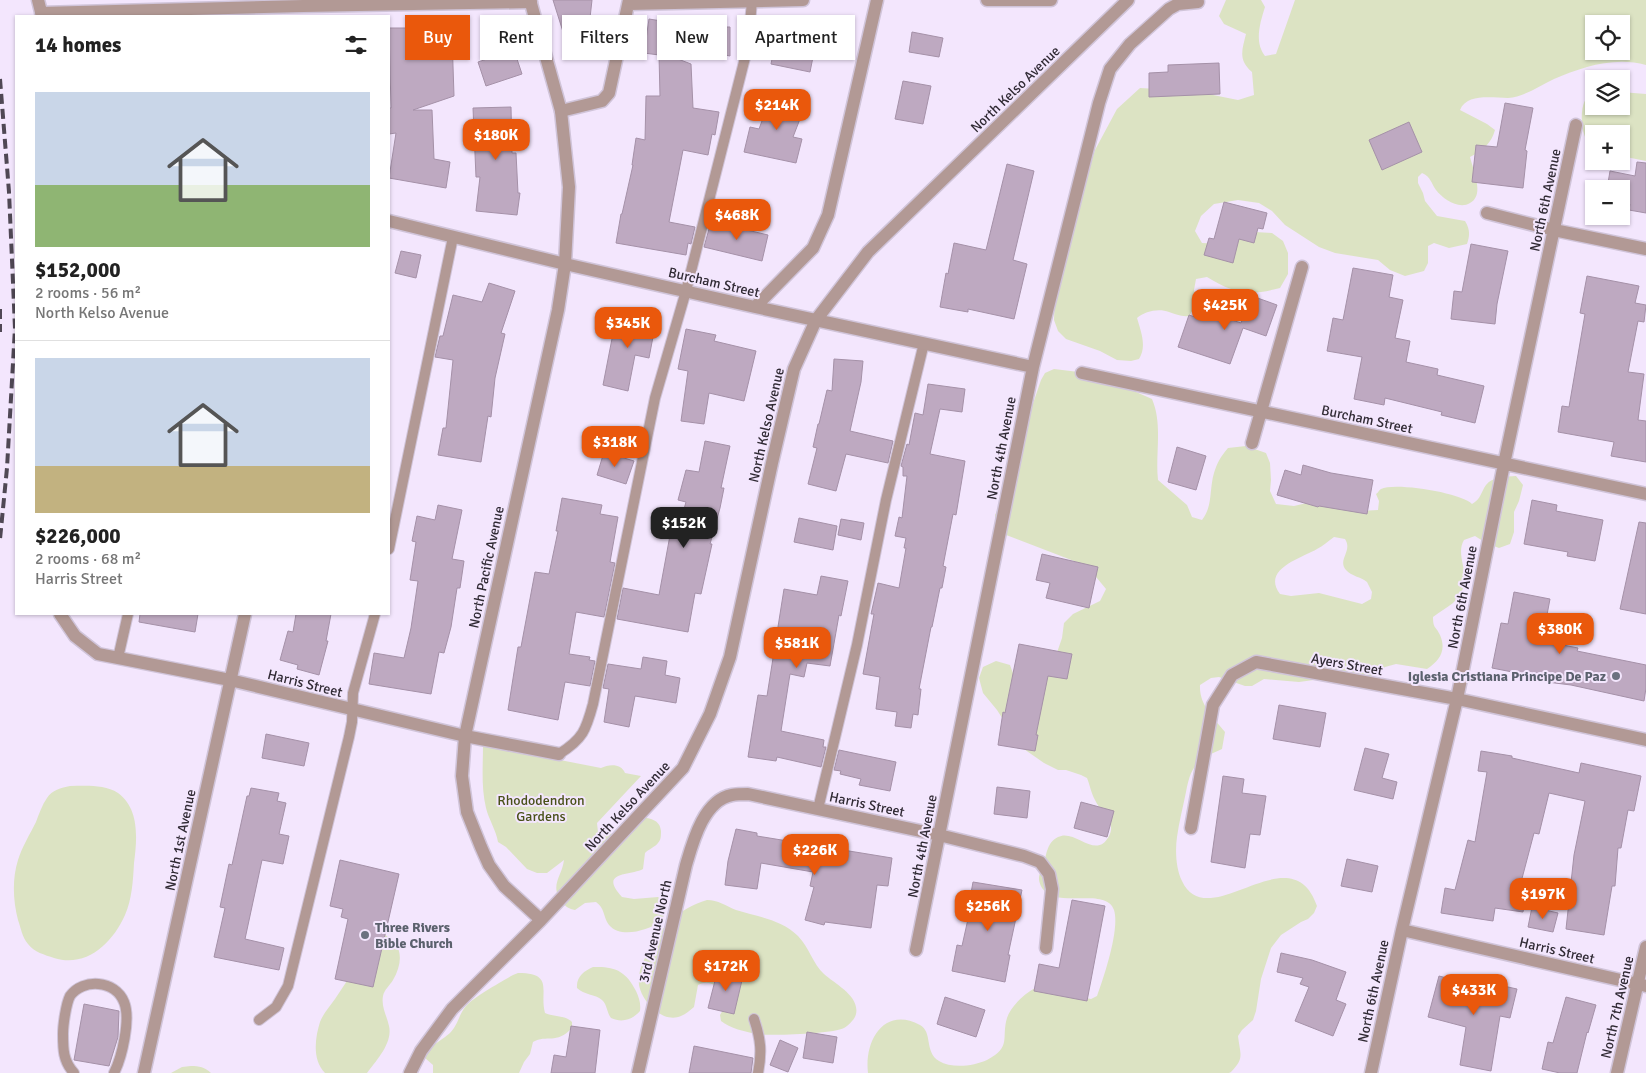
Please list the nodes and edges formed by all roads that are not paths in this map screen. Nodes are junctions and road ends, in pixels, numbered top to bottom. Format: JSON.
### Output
{"nodes":[{"id":1,"x":38,"y":0,"type":"edge"},
{"id":2,"x":803,"y":0,"type":"edge"},
{"id":3,"x":877,"y":0,"type":"edge"},
{"id":4,"x":986,"y":0,"type":"edge"},
{"id":5,"x":1051,"y":0,"type":"edge"},
{"id":6,"x":1128,"y":0,"type":"edge"},
{"id":7,"x":530,"y":1,"type":"edge"},
{"id":8,"x":752,"y":1,"type":"junction"},
{"id":9,"x":629,"y":2,"type":"edge"},
{"id":10,"x":1198,"y":2,"type":"dead end"},
{"id":11,"x":193,"y":4,"type":"edge"},
{"id":12,"x":332,"y":7,"type":"edge"},
{"id":13,"x":41,"y":15,"type":"edge"},
{"id":14,"x":561,"y":111,"type":"junction"},
{"id":15,"x":1576,"y":124,"type":"dead end"},
{"id":16,"x":1487,"y":213,"type":"dead end"},
{"id":17,"x":390,"y":221,"type":"edge"},
{"id":18,"x":1554,"y":230,"type":"junction"},
{"id":19,"x":453,"y":237,"type":"junction"},
{"id":20,"x":1646,"y":249,"type":"edge"},
{"id":21,"x":565,"y":264,"type":"junction"},
{"id":22,"x":1302,"y":267,"type":"dead end"},
{"id":23,"x":686,"y":290,"type":"junction"},
{"id":24,"x":755,"y":307,"type":"junction"},
{"id":25,"x":816,"y":320,"type":"junction"},
{"id":26,"x":924,"y":343,"type":"junction"},
{"id":27,"x":1033,"y":367,"type":"junction"},
{"id":28,"x":1082,"y":373,"type":"dead end"},
{"id":29,"x":1261,"y":411,"type":"junction"},
{"id":30,"x":1252,"y":444,"type":"dead end"},
{"id":31,"x":1504,"y":464,"type":"junction"},
{"id":32,"x":1646,"y":494,"type":"edge"},
{"id":33,"x":390,"y":543,"type":"edge"},
{"id":34,"x":61,"y":615,"type":"edge"},
{"id":35,"x":128,"y":615,"type":"edge"},
{"id":36,"x":245,"y":615,"type":"edge"},
{"id":37,"x":375,"y":615,"type":"edge"},
{"id":38,"x":118,"y":658,"type":"junction"},
{"id":39,"x":230,"y":680,"type":"junction"},
{"id":40,"x":1457,"y":699,"type":"junction"},
{"id":41,"x":352,"y":710,"type":"junction"},
{"id":42,"x":465,"y":736,"type":"junction"},
{"id":43,"x":1646,"y":740,"type":"edge"},
{"id":44,"x":559,"y":754,"type":"joint"},
{"id":45,"x":716,"y":802,"type":"joint"},
{"id":46,"x":818,"y":809,"type":"junction"},
{"id":47,"x":1191,"y":828,"type":"dead end"},
{"id":48,"x":939,"y":835,"type":"junction"},
{"id":49,"x":541,"y":920,"type":"junction"},
{"id":50,"x":1402,"y":930,"type":"junction"},
{"id":51,"x":1646,"y":947,"type":"edge"},
{"id":52,"x":1046,"y":948,"type":"dead end"},
{"id":53,"x":916,"y":950,"type":"dead end"},
{"id":54,"x":1642,"y":985,"type":"edge"},
{"id":55,"x":754,"y":1019,"type":"dead end"},
{"id":56,"x":259,"y":1020,"type":"dead end"},
{"id":57,"x":74,"y":1073,"type":"edge"},
{"id":58,"x":114,"y":1073,"type":"edge"},
{"id":59,"x":144,"y":1073,"type":"edge"},
{"id":60,"x":410,"y":1073,"type":"edge"},
{"id":61,"x":638,"y":1073,"type":"edge"},
{"id":62,"x":758,"y":1073,"type":"edge"},
{"id":63,"x":1371,"y":1073,"type":"edge"},
{"id":64,"x":1617,"y":1073,"type":"edge"}],
"edges":[{"from":1,"to":13,"type":"street"},
{"from":2,"to":8,"type":"street"},
{"from":3,"to":24,"type":"street"},
{"from":4,"to":5,"type":"street"},
{"from":6,"to":25,"type":"street","name":"North Kelso Avenue"},
{"from":7,"to":12,"type":"street"},
{"from":7,"to":14,"type":"street","name":"North Pacific Avenue"},
{"from":8,"to":9,"type":"street"},
{"from":8,"to":23,"type":"lane"},
{"from":9,"to":14,"type":"street"},
{"from":10,"to":27,"type":"street","name":"North 4th Avenue"},
{"from":11,"to":12,"type":"street"},
{"from":11,"to":13,"type":"street"},
{"from":14,"to":21,"type":"street","name":"North Pacific Avenue"},
{"from":15,"to":18,"type":"street","name":"North 6th Avenue"},
{"from":16,"to":18,"type":"street"},
{"from":17,"to":19,"type":"street","name":"Burcham Street"},
{"from":18,"to":20,"type":"street"},
{"from":18,"to":31,"type":"street","name":"North 6th Avenue"},
{"from":19,"to":21,"type":"street","name":"Burcham Street"},
{"from":19,"to":33,"type":"lane"},
{"from":21,"to":23,"type":"street","name":"Burcham Street"},
{"from":21,"to":42,"type":"street","name":"North Pacific Avenue"},
{"from":22,"to":29,"type":"street"},
{"from":23,"to":24,"type":"street","name":"Burcham Street"},
{"from":23,"to":44,"type":"lane"},
{"from":24,"to":25,"type":"street","name":"Burcham Street"},
{"from":25,"to":26,"type":"street","name":"Burcham Street"},
{"from":25,"to":49,"type":"street","name":"North Kelso Avenue"},
{"from":26,"to":27,"type":"street","name":"Burcham Street"},
{"from":26,"to":46,"type":"lane"},
{"from":27,"to":48,"type":"street","name":"North 4th Avenue"},
{"from":28,"to":29,"type":"street","name":"Burcham Street"},
{"from":29,"to":30,"type":"street"},
{"from":29,"to":31,"type":"street","name":"Burcham Street"},
{"from":31,"to":32,"type":"street","name":"Burcham Street"},
{"from":31,"to":40,"type":"street","name":"North 6th Avenue"},
{"from":34,"to":38,"type":"street","name":"Harris Street"},
{"from":35,"to":38,"type":"lane"},
{"from":36,"to":39,"type":"street","name":"North 1st Avenue"},
{"from":37,"to":41,"type":"lane"},
{"from":38,"to":39,"type":"street","name":"Harris Street"},
{"from":39,"to":41,"type":"street","name":"Harris Street"},
{"from":39,"to":59,"type":"street","name":"North 1st Avenue"},
{"from":40,"to":43,"type":"street","name":"Ayers Street"},
{"from":40,"to":47,"type":"street","name":"Ayers Street"},
{"from":40,"to":50,"type":"street","name":"North 6th Avenue"},
{"from":41,"to":42,"type":"street","name":"Harris Street"},
{"from":41,"to":56,"type":"lane"},
{"from":42,"to":44,"type":"street","name":"Harris Street"},
{"from":42,"to":49,"type":"street","name":"North Pacific Avenue"},
{"from":45,"to":46,"type":"street","name":"Harris Street"},
{"from":45,"to":61,"type":"street","name":"3rd Avenue North"},
{"from":46,"to":48,"type":"street","name":"Harris Street"},
{"from":48,"to":52,"type":"street","name":"Harris Street"},
{"from":48,"to":53,"type":"street","name":"North 4th Avenue"},
{"from":49,"to":60,"type":"street"},
{"from":50,"to":54,"type":"street","name":"Harris Street"},
{"from":50,"to":63,"type":"street","name":"North 6th Avenue"},
{"from":51,"to":54,"type":"street","name":"North 7th Avenue"},
{"from":54,"to":64,"type":"street","name":"North 7th Avenue"},
{"from":55,"to":62,"type":"lane"},
{"from":57,"to":58,"type":"lane"}]}
